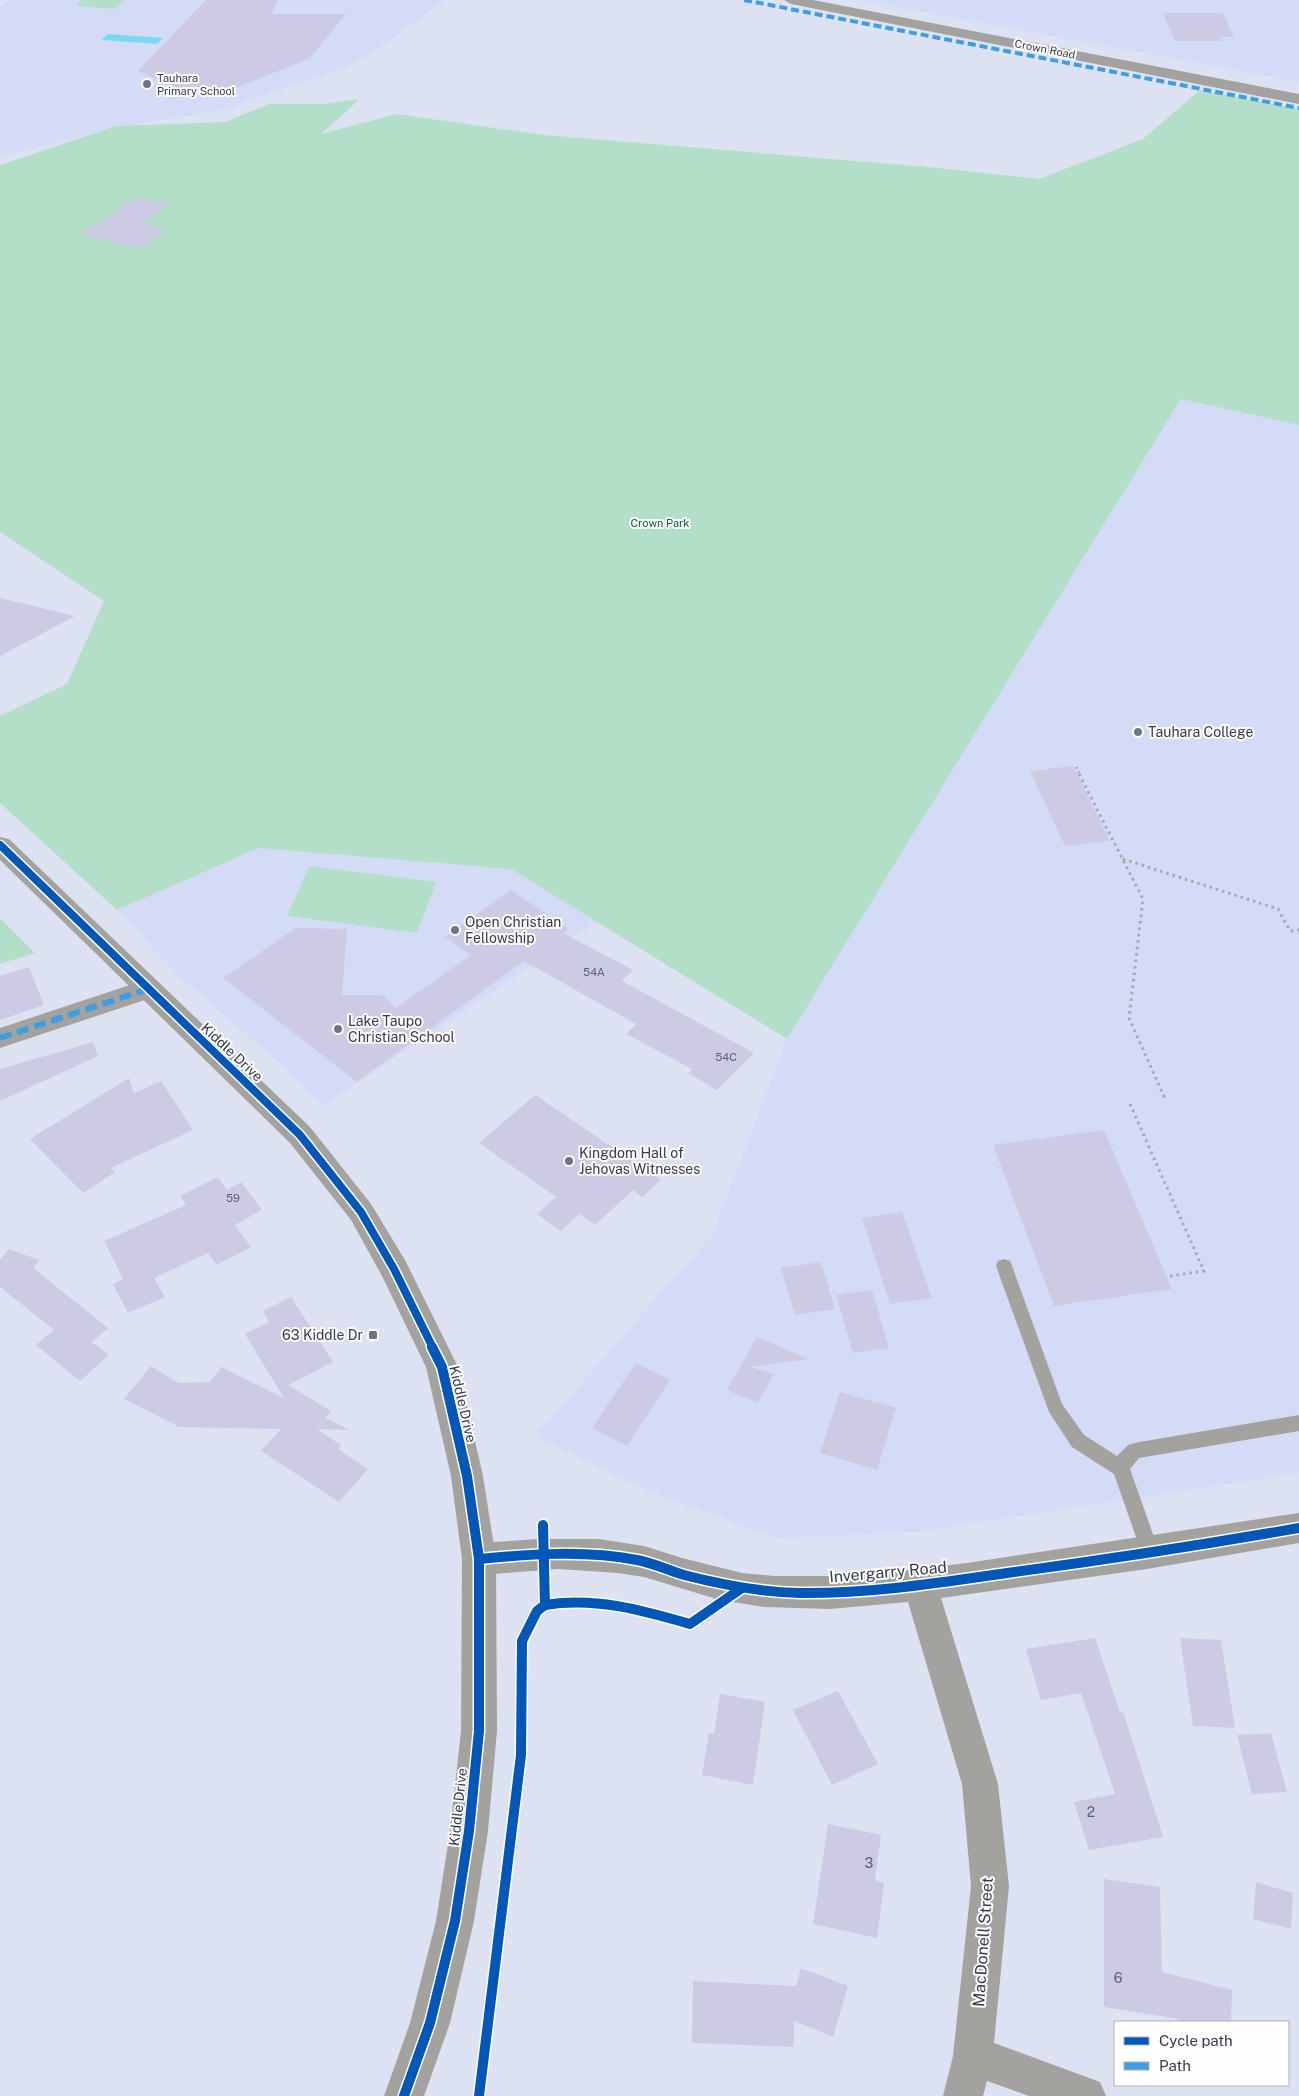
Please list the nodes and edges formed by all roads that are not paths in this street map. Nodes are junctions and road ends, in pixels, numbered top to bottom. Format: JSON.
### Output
{"nodes":[{"id":1,"x":791,"y":0,"type":"edge"},
{"id":2,"x":1299,"y":98,"type":"edge"},
{"id":3,"x":0,"y":845,"type":"edge"},
{"id":4,"x":148,"y":990,"type":"junction"},
{"id":5,"x":0,"y":1038,"type":"edge"},
{"id":6,"x":1004,"y":1266,"type":"dead end"},
{"id":7,"x":1299,"y":1423,"type":"edge"},
{"id":8,"x":1121,"y":1469,"type":"junction"},
{"id":9,"x":1299,"y":1528,"type":"edge"},
{"id":10,"x":1151,"y":1554,"type":"junction"},
{"id":11,"x":479,"y":1560,"type":"junction"},
{"id":12,"x":920,"y":1585,"type":"junction"},
{"id":13,"x":973,"y":2056,"type":"junction"},
{"id":14,"x":404,"y":2096,"type":"edge"},
{"id":15,"x":963,"y":2096,"type":"edge"},
{"id":16,"x":1086,"y":2096,"type":"edge"}],
"edges":[{"from":1,"to":2,"type":"street","name":"Crown Road"},
{"from":3,"to":4,"type":"street","name":"Kiddle Drive"},
{"from":4,"to":5,"type":"street"},
{"from":4,"to":11,"type":"street","name":"Kiddle Drive"},
{"from":6,"to":8,"type":"lane"},
{"from":7,"to":8,"type":"lane"},
{"from":8,"to":10,"type":"lane"},
{"from":9,"to":10,"type":"street","name":"Invergarry Road"},
{"from":10,"to":12,"type":"street","name":"Invergarry Road"},
{"from":11,"to":12,"type":"street","name":"Invergarry Road"},
{"from":11,"to":14,"type":"street","name":"Kiddle Drive"},
{"from":12,"to":13,"type":"street","name":"MacDonell Street"},
{"from":13,"to":15,"type":"street","name":"MacDonell Street"},
{"from":13,"to":16,"type":"street"}]}
